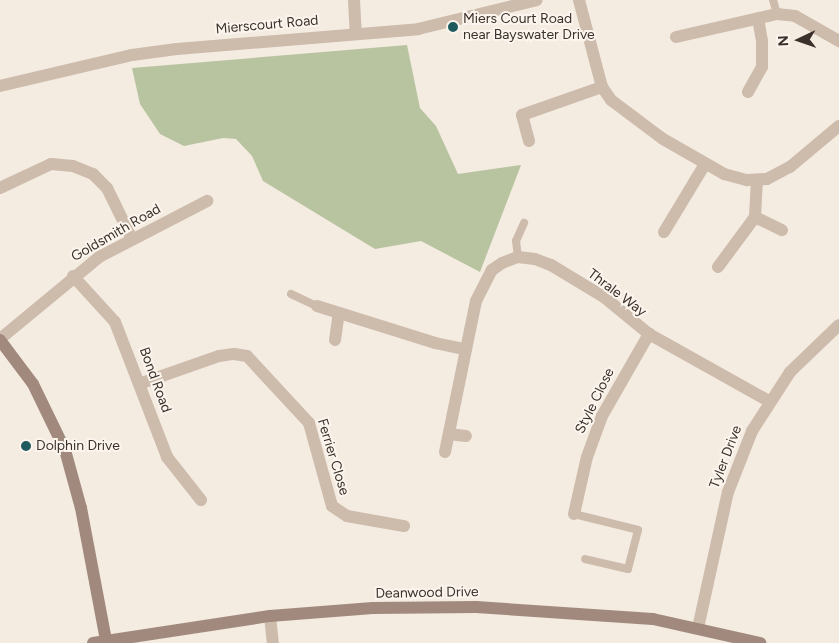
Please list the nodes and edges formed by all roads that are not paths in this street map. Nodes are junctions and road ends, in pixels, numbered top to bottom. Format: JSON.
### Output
{"nodes":[{"id":1,"x":354,"y":0,"type":"edge"},
{"id":2,"x":537,"y":0,"type":"edge"},
{"id":3,"x":579,"y":0,"type":"edge"},
{"id":4,"x":773,"y":0,"type":"edge"},
{"id":5,"x":777,"y":14,"type":"junction"},
{"id":6,"x":758,"y":18,"type":"junction"},
{"id":7,"x":356,"y":33,"type":"junction"},
{"id":8,"x":676,"y":37,"type":"dead end"},
{"id":9,"x":839,"y":41,"type":"edge"},
{"id":10,"x":0,"y":86,"type":"edge"},
{"id":11,"x":602,"y":87,"type":"junction"},
{"id":12,"x":748,"y":92,"type":"dead end"},
{"id":13,"x":839,"y":126,"type":"edge"},
{"id":14,"x":529,"y":142,"type":"dead end"},
{"id":15,"x":705,"y":164,"type":"junction"},
{"id":16,"x":758,"y":181,"type":"junction"},
{"id":17,"x":0,"y":188,"type":"edge"},
{"id":18,"x":207,"y":201,"type":"dead end"},
{"id":19,"x":755,"y":217,"type":"junction"},
{"id":20,"x":524,"y":223,"type":"dead end"},
{"id":21,"x":782,"y":230,"type":"dead end"},
{"id":22,"x":664,"y":232,"type":"dead end"},
{"id":23,"x":132,"y":239,"type":"junction"},
{"id":24,"x":518,"y":258,"type":"junction"},
{"id":25,"x":718,"y":267,"type":"dead end"},
{"id":26,"x":73,"y":276,"type":"junction"},
{"id":27,"x":291,"y":294,"type":"dead end"},
{"id":28,"x":317,"y":306,"type":"joint"},
{"id":29,"x":339,"y":313,"type":"junction"},
{"id":30,"x":839,"y":325,"type":"edge"},
{"id":31,"x":649,"y":334,"type":"junction"},
{"id":32,"x":0,"y":339,"type":"edge"},
{"id":33,"x":334,"y":340,"type":"dead end"},
{"id":34,"x":464,"y":349,"type":"junction"},
{"id":35,"x":139,"y":384,"type":"junction"},
{"id":36,"x":769,"y":401,"type":"junction"},
{"id":37,"x":449,"y":434,"type":"junction"},
{"id":38,"x":466,"y":436,"type":"dead end"},
{"id":39,"x":445,"y":452,"type":"dead end"},
{"id":40,"x":201,"y":500,"type":"dead end"},
{"id":41,"x":574,"y":514,"type":"joint"},
{"id":42,"x":404,"y":526,"type":"dead end"},
{"id":43,"x":585,"y":560,"type":"dead end"},
{"id":44,"x":270,"y":616,"type":"junction"},
{"id":45,"x":698,"y":628,"type":"junction"},
{"id":46,"x":106,"y":640,"type":"junction"},
{"id":47,"x":93,"y":643,"type":"edge"},
{"id":48,"x":272,"y":643,"type":"edge"},
{"id":49,"x":760,"y":643,"type":"edge"}],
"edges":[{"from":1,"to":7,"type":"street"},
{"from":2,"to":7,"type":"street","name":"Mierscourt Road"},
{"from":3,"to":11,"type":"street"},
{"from":4,"to":5,"type":"lane"},
{"from":5,"to":6,"type":"street"},
{"from":5,"to":9,"type":"street"},
{"from":6,"to":8,"type":"street"},
{"from":6,"to":12,"type":"street"},
{"from":7,"to":10,"type":"street","name":"Mierscourt Road"},
{"from":11,"to":14,"type":"street"},
{"from":11,"to":15,"type":"street"},
{"from":13,"to":16,"type":"street"},
{"from":15,"to":16,"type":"street"},
{"from":15,"to":22,"type":"street"},
{"from":16,"to":19,"type":"street"},
{"from":17,"to":23,"type":"street"},
{"from":18,"to":23,"type":"street","name":"Goldsmith Road"},
{"from":19,"to":21,"type":"street"},
{"from":19,"to":25,"type":"street"},
{"from":20,"to":24,"type":"lane"},
{"from":23,"to":26,"type":"street","name":"Goldsmith Road"},
{"from":24,"to":31,"type":"street","name":"Thrale Way"},
{"from":24,"to":34,"type":"street"},
{"from":26,"to":32,"type":"street","name":"Goldsmith Road"},
{"from":26,"to":35,"type":"street","name":"Bond Road"},
{"from":27,"to":28,"type":"lane"},
{"from":28,"to":29,"type":"street"},
{"from":29,"to":33,"type":"street"},
{"from":29,"to":34,"type":"street"},
{"from":30,"to":36,"type":"street","name":"Tyler Drive"},
{"from":31,"to":36,"type":"street","name":"Thrale Way"},
{"from":31,"to":41,"type":"street","name":"Style Close"},
{"from":32,"to":46,"type":"street"},
{"from":34,"to":37,"type":"street"},
{"from":35,"to":40,"type":"street","name":"Bond Road"},
{"from":35,"to":42,"type":"street","name":"Ferrier Close"},
{"from":36,"to":45,"type":"street","name":"Tyler Drive"},
{"from":37,"to":38,"type":"street"},
{"from":37,"to":39,"type":"street"},
{"from":41,"to":43,"type":"lane"},
{"from":44,"to":45,"type":"street","name":"Deanwood Drive"},
{"from":44,"to":46,"type":"street","name":"Deanwood Drive"},
{"from":44,"to":48,"type":"street"},
{"from":45,"to":49,"type":"street","name":"Deanwood Drive"},
{"from":46,"to":47,"type":"street","name":"Deanwood Drive"}]}
